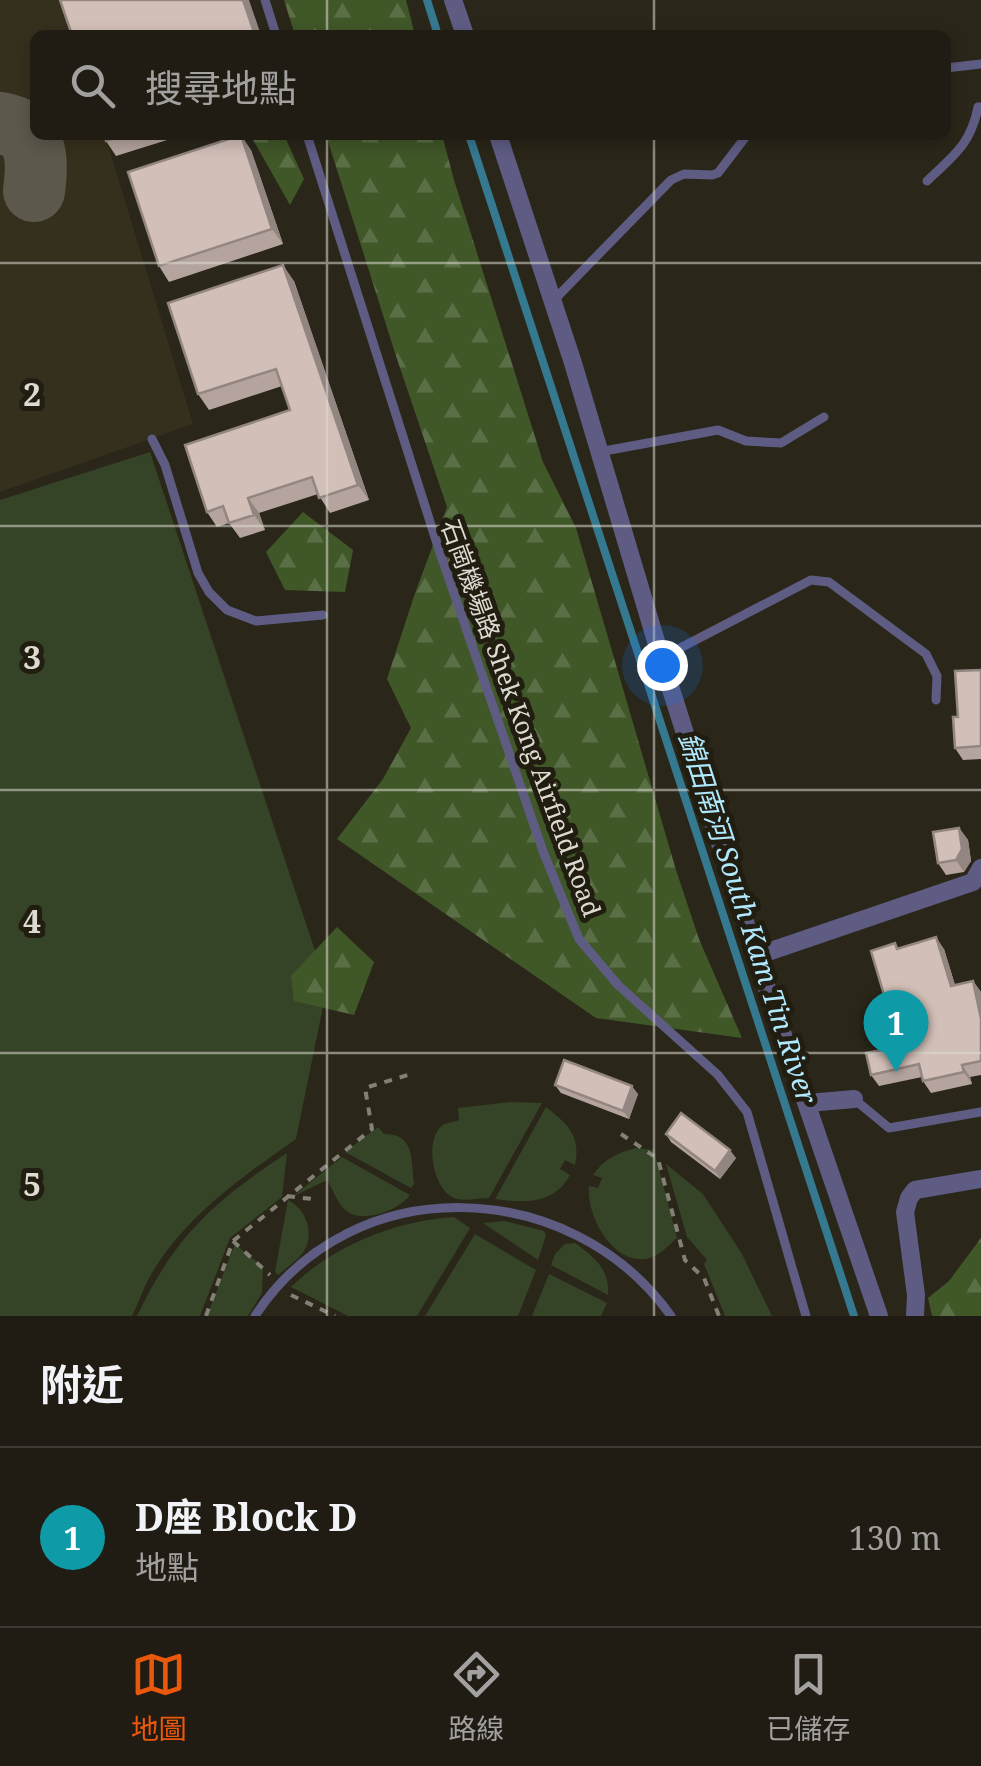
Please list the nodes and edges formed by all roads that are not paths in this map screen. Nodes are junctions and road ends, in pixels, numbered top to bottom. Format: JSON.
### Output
{"nodes":[{"id":1,"x":265,"y":0,"type":"edge"},
{"id":2,"x":453,"y":0,"type":"edge"},
{"id":3,"x":274,"y":30,"type":"edge"},
{"id":4,"x":462,"y":30,"type":"edge"},
{"id":5,"x":981,"y":64,"type":"edge"},
{"id":6,"x":951,"y":67,"type":"edge"},
{"id":7,"x":981,"y":106,"type":"edge"},
{"id":8,"x":309,"y":140,"type":"edge"},
{"id":9,"x":500,"y":140,"type":"edge"},
{"id":10,"x":744,"y":140,"type":"edge"},
{"id":11,"x":927,"y":180,"type":"dead end"},
{"id":12,"x":553,"y":301,"type":"junction"},
{"id":13,"x":824,"y":417,"type":"dead end"},
{"id":14,"x":152,"y":439,"type":"dead end"},
{"id":15,"x":600,"y":452,"type":"junction"},
{"id":16,"x":323,"y":615,"type":"dead end"},
{"id":17,"x":661,"y":658,"type":"junction"},
{"id":18,"x":936,"y":700,"type":"dead end"},
{"id":19,"x":981,"y":868,"type":"edge"},
{"id":20,"x":756,"y":956,"type":"junction"},
{"id":21,"x":854,"y":1100,"type":"joint"},
{"id":22,"x":808,"y":1103,"type":"junction"},
{"id":23,"x":981,"y":1112,"type":"edge"},
{"id":24,"x":981,"y":1179,"type":"edge"},
{"id":25,"x":255,"y":1316,"type":"edge"},
{"id":26,"x":671,"y":1316,"type":"edge"},
{"id":27,"x":806,"y":1316,"type":"edge"},
{"id":28,"x":879,"y":1316,"type":"edge"},
{"id":29,"x":915,"y":1316,"type":"edge"}],
"edges":[{"from":1,"to":3,"type":"lane"},
{"from":2,"to":4,"type":"street"},
{"from":5,"to":6,"type":"lane"},
{"from":7,"to":11,"type":"lane"},
{"from":8,"to":27,"type":"lane","name":"石崗機場路 Shek Kong Airfield Road"},
{"from":9,"to":12,"type":"street"},
{"from":10,"to":12,"type":"lane"},
{"from":12,"to":15,"type":"street"},
{"from":13,"to":15,"type":"lane"},
{"from":14,"to":16,"type":"lane"},
{"from":15,"to":17,"type":"street"},
{"from":17,"to":18,"type":"lane"},
{"from":17,"to":20,"type":"street"},
{"from":19,"to":20,"type":"street"},
{"from":20,"to":22,"type":"street"},
{"from":21,"to":22,"type":"street"},
{"from":21,"to":23,"type":"lane"},
{"from":22,"to":28,"type":"street"},
{"from":24,"to":29,"type":"street"},
{"from":25,"to":26,"type":"lane"}]}
